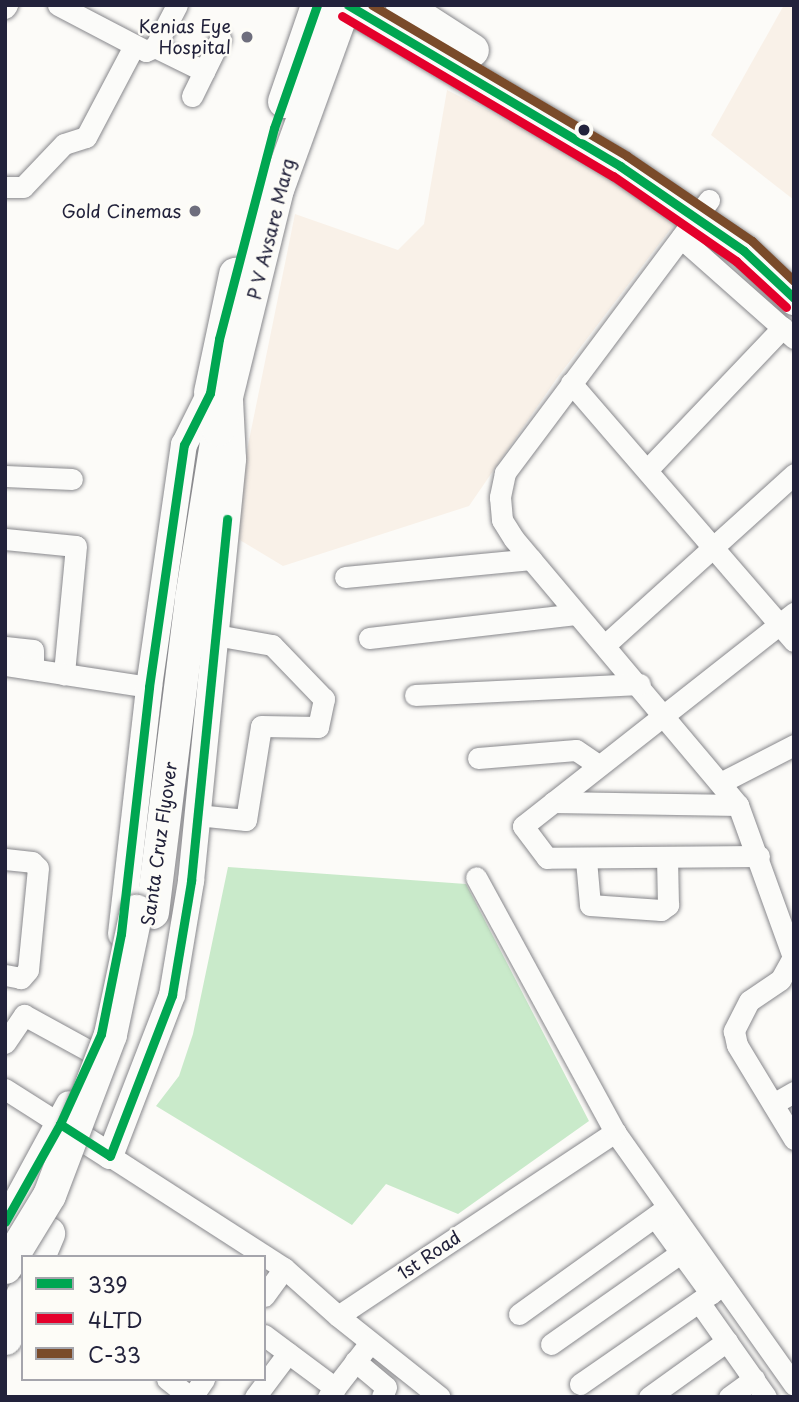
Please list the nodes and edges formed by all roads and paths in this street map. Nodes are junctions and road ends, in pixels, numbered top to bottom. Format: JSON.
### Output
{"nodes":[{"id":1,"x":58,"y":5,"type":"edge"},
{"id":2,"x":177,"y":5,"type":"edge"},
{"id":3,"x":317,"y":5,"type":"edge"},
{"id":4,"x":346,"y":5,"type":"edge"},
{"id":5,"x":402,"y":5,"type":"edge"},
{"id":6,"x":220,"y":39,"type":"dead end"},
{"id":7,"x":442,"y":45,"type":"junction"},
{"id":8,"x":144,"y":47,"type":"junction"},
{"id":9,"x":204,"y":71,"type":"junction"},
{"id":10,"x":192,"y":96,"type":"dead end"},
{"id":11,"x":5,"y":187,"type":"edge"},
{"id":12,"x":696,"y":218,"type":"junction"},
{"id":13,"x":258,"y":230,"type":"junction"},
{"id":14,"x":794,"y":271,"type":"edge"},
{"id":15,"x":790,"y":321,"type":"edge"},
{"id":16,"x":571,"y":383,"type":"junction"},
{"id":17,"x":221,"y":402,"type":"junction"},
{"id":18,"x":647,"y":470,"type":"junction"},
{"id":19,"x":794,"y":474,"type":"edge"},
{"id":20,"x":5,"y":476,"type":"edge"},
{"id":21,"x":72,"y":479,"type":"dead end"},
{"id":22,"x":5,"y":533,"type":"edge"},
{"id":23,"x":78,"y":536,"type":"dead end"},
{"id":24,"x":5,"y":538,"type":"edge"},
{"id":25,"x":713,"y":548,"type":"junction"},
{"id":26,"x":531,"y":559,"type":"junction"},
{"id":27,"x":345,"y":577,"type":"dead end"},
{"id":28,"x":576,"y":614,"type":"junction"},
{"id":29,"x":786,"y":618,"type":"edge"},
{"id":30,"x":215,"y":635,"type":"junction"},
{"id":31,"x":369,"y":638,"type":"dead end"},
{"id":32,"x":794,"y":641,"type":"edge"},
{"id":33,"x":605,"y":645,"type":"junction"},
{"id":34,"x":5,"y":647,"type":"edge"},
{"id":35,"x":5,"y":665,"type":"edge"},
{"id":36,"x":33,"y":669,"type":"junction"},
{"id":37,"x":64,"y":674,"type":"junction"},
{"id":38,"x":640,"y":684,"type":"junction"},
{"id":39,"x":149,"y":687,"type":"junction"},
{"id":40,"x":415,"y":695,"type":"dead end"},
{"id":41,"x":664,"y":713,"type":"junction"},
{"id":42,"x":794,"y":745,"type":"edge"},
{"id":43,"x":478,"y":758,"type":"dead end"},
{"id":44,"x":598,"y":765,"type":"junction"},
{"id":45,"x":722,"y":782,"type":"junction"},
{"id":46,"x":553,"y":802,"type":"junction"},
{"id":47,"x":738,"y":805,"type":"junction"},
{"id":48,"x":197,"y":815,"type":"junction"},
{"id":49,"x":759,"y":856,"type":"junction"},
{"id":50,"x":667,"y":858,"type":"junction"},
{"id":51,"x":5,"y":859,"type":"edge"},
{"id":52,"x":586,"y":860,"type":"junction"},
{"id":53,"x":476,"y":877,"type":"dead end"},
{"id":54,"x":144,"y":911,"type":"junction"},
{"id":55,"x":5,"y":975,"type":"edge"},
{"id":56,"x":5,"y":1043,"type":"edge"},
{"id":57,"x":93,"y":1053,"type":"junction"},
{"id":58,"x":6,"y":1090,"type":"edge"},
{"id":59,"x":794,"y":1092,"type":"edge"},
{"id":60,"x":773,"y":1104,"type":"junction"},
{"id":61,"x":60,"y":1124,"type":"junction"},
{"id":62,"x":615,"y":1132,"type":"junction"},
{"id":63,"x":794,"y":1139,"type":"edge"},
{"id":64,"x":110,"y":1156,"type":"junction"},
{"id":65,"x":662,"y":1212,"type":"junction"},
{"id":66,"x":5,"y":1222,"type":"edge"},
{"id":67,"x":682,"y":1252,"type":"junction"},
{"id":68,"x":39,"y":1255,"type":"edge"},
{"id":69,"x":264,"y":1255,"type":"edge"},
{"id":70,"x":266,"y":1256,"type":"edge"},
{"id":71,"x":5,"y":1267,"type":"edge"},
{"id":72,"x":284,"y":1268,"type":"junction"},
{"id":73,"x":266,"y":1292,"type":"edge"},
{"id":74,"x":711,"y":1294,"type":"junction"},
{"id":75,"x":21,"y":1298,"type":"edge"},
{"id":76,"x":519,"y":1314,"type":"dead end"},
{"id":77,"x":338,"y":1315,"type":"junction"},
{"id":78,"x":266,"y":1336,"type":"edge"},
{"id":79,"x":5,"y":1338,"type":"edge"},
{"id":80,"x":727,"y":1341,"type":"junction"},
{"id":81,"x":369,"y":1344,"type":"junction"},
{"id":82,"x":551,"y":1344,"type":"dead end"},
{"id":83,"x":288,"y":1353,"type":"junction"},
{"id":84,"x":355,"y":1361,"type":"junction"},
{"id":85,"x":170,"y":1381,"type":"edge"},
{"id":86,"x":203,"y":1381,"type":"edge"},
{"id":87,"x":580,"y":1384,"type":"dead end"},
{"id":88,"x":794,"y":1385,"type":"edge"},
{"id":89,"x":760,"y":1388,"type":"edge"},
{"id":90,"x":331,"y":1392,"type":"edge"},
{"id":91,"x":191,"y":1397,"type":"edge"},
{"id":92,"x":255,"y":1397,"type":"edge"},
{"id":93,"x":382,"y":1397,"type":"edge"},
{"id":94,"x":440,"y":1397,"type":"edge"},
{"id":95,"x":649,"y":1397,"type":"edge"},
{"id":96,"x":729,"y":1397,"type":"edge"}],
"edges":[{"from":1,"to":8,"type":"street"},
{"from":2,"to":8,"type":"street"},
{"from":3,"to":13,"type":"main road"},
{"from":4,"to":7,"type":"main road"},
{"from":4,"to":13,"type":"main road","name":"P V Avsare Marg"},
{"from":5,"to":7,"type":"main road"},
{"from":6,"to":9,"type":"street"},
{"from":7,"to":12,"type":"main road"},
{"from":8,"to":9,"type":"street"},
{"from":8,"to":11,"type":"street"},
{"from":9,"to":10,"type":"street"},
{"from":12,"to":14,"type":"main road"},
{"from":12,"to":15,"type":"main road"},
{"from":12,"to":16,"type":"street"},
{"from":13,"to":17,"type":"main road","name":"P V Avsare Marg"},
{"from":15,"to":18,"type":"street"},
{"from":16,"to":18,"type":"street"},
{"from":16,"to":26,"type":"street"},
{"from":17,"to":30,"type":"street"},
{"from":17,"to":39,"type":"street","name":"P V Avsare Marg"},
{"from":17,"to":54,"type":"main road","name":"Santa Cruz Flyover"},
{"from":18,"to":25,"type":"street"},
{"from":19,"to":25,"type":"street"},
{"from":20,"to":21,"type":"street"},
{"from":22,"to":23,"type":"street"},
{"from":24,"to":37,"type":"street"},
{"from":25,"to":29,"type":"street"},
{"from":25,"to":33,"type":"street"},
{"from":26,"to":27,"type":"street"},
{"from":26,"to":28,"type":"street"},
{"from":28,"to":31,"type":"street"},
{"from":28,"to":33,"type":"street"},
{"from":29,"to":32,"type":"street"},
{"from":29,"to":41,"type":"street"},
{"from":30,"to":48,"type":"street"},
{"from":30,"to":48,"type":"street"},
{"from":33,"to":38,"type":"street"},
{"from":34,"to":36,"type":"street"},
{"from":35,"to":36,"type":"street"},
{"from":36,"to":37,"type":"street"},
{"from":37,"to":39,"type":"street"},
{"from":38,"to":40,"type":"street"},
{"from":38,"to":41,"type":"street"},
{"from":39,"to":57,"type":"street","name":"P V Avsare Marg"},
{"from":41,"to":44,"type":"street"},
{"from":41,"to":45,"type":"street"},
{"from":42,"to":45,"type":"street"},
{"from":43,"to":44,"type":"street"},
{"from":44,"to":46,"type":"street"},
{"from":45,"to":47,"type":"street"},
{"from":46,"to":47,"type":"street"},
{"from":46,"to":52,"type":"street"},
{"from":47,"to":49,"type":"street"},
{"from":48,"to":64,"type":"street"},
{"from":49,"to":50,"type":"street"},
{"from":49,"to":60,"type":"street"},
{"from":50,"to":52,"type":"street"},
{"from":50,"to":52,"type":"street"},
{"from":51,"to":55,"type":"street"},
{"from":53,"to":62,"type":"street"},
{"from":54,"to":68,"type":"main road","name":"Santa Cruz Flyover"},
{"from":54,"to":71,"type":"main road","bridge":true},
{"from":56,"to":57,"type":"street"},
{"from":57,"to":61,"type":"street","name":"P V Avsare Marg"},
{"from":58,"to":61,"type":"street"},
{"from":59,"to":60,"type":"street"},
{"from":60,"to":63,"type":"street"},
{"from":61,"to":64,"type":"street"},
{"from":61,"to":66,"type":"street","name":"P V Avsare Marg"},
{"from":62,"to":65,"type":"street"},
{"from":62,"to":77,"type":"street","name":"1st Road"},
{"from":64,"to":69,"type":"street"},
{"from":65,"to":67,"type":"street"},
{"from":65,"to":74,"type":"street"},
{"from":65,"to":76,"type":"street"},
{"from":67,"to":74,"type":"street"},
{"from":67,"to":82,"type":"street"},
{"from":70,"to":72,"type":"street"},
{"from":72,"to":73,"type":"street"},
{"from":72,"to":77,"type":"street"},
{"from":74,"to":80,"type":"street"},
{"from":74,"to":87,"type":"street"},
{"from":74,"to":88,"type":"street"},
{"from":75,"to":79,"type":"main road"},
{"from":77,"to":81,"type":"street"},
{"from":78,"to":83,"type":"street"},
{"from":80,"to":89,"type":"street"},
{"from":80,"to":95,"type":"street"},
{"from":81,"to":84,"type":"street"},
{"from":81,"to":94,"type":"street"},
{"from":83,"to":90,"type":"street"},
{"from":83,"to":92,"type":"street"},
{"from":84,"to":90,"type":"street"},
{"from":84,"to":93,"type":"street"},
{"from":85,"to":91,"type":"street"},
{"from":86,"to":91,"type":"street"},
{"from":89,"to":96,"type":"street"}]}
